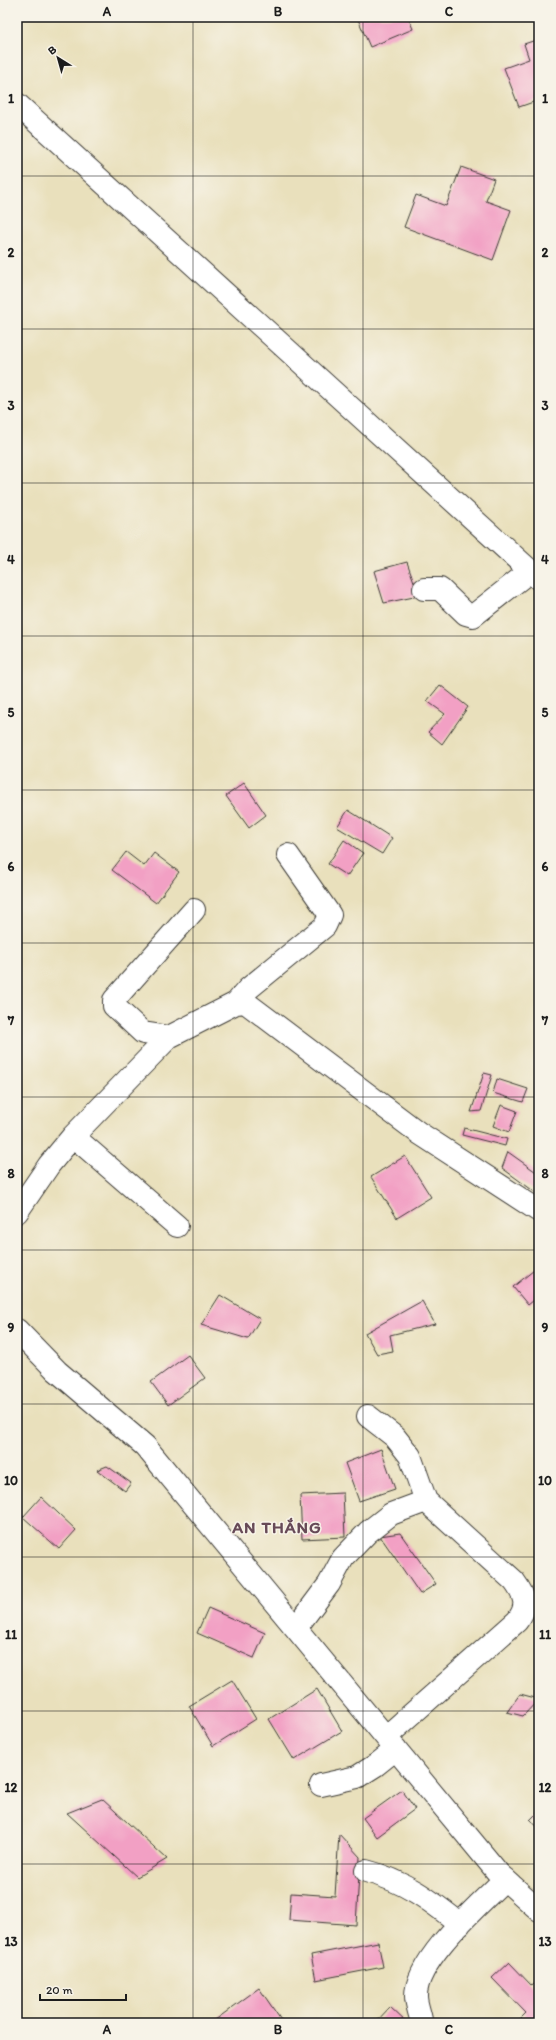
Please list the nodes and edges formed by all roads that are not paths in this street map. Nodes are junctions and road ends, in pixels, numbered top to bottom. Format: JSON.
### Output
{"nodes":[{"id":1,"x":17,"y":104,"type":"edge"},
{"id":2,"x":534,"y":575,"type":"edge"},
{"id":3,"x":424,"y":589,"type":"dead end"},
{"id":4,"x":288,"y":855,"type":"dead end"},
{"id":5,"x":194,"y":910,"type":"dead end"},
{"id":6,"x":236,"y":1003,"type":"junction"},
{"id":7,"x":169,"y":1037,"type":"junction"},
{"id":8,"x":73,"y":1136,"type":"junction"},
{"id":9,"x":539,"y":1211,"type":"edge"},
{"id":10,"x":17,"y":1212,"type":"edge"},
{"id":11,"x":177,"y":1226,"type":"dead end"},
{"id":12,"x":17,"y":1330,"type":"edge"},
{"id":13,"x":368,"y":1416,"type":"dead end"},
{"id":14,"x":426,"y":1501,"type":"junction"},
{"id":15,"x":296,"y":1628,"type":"junction"},
{"id":16,"x":391,"y":1743,"type":"junction"},
{"id":17,"x":321,"y":1785,"type":"dead end"},
{"id":18,"x":366,"y":1871,"type":"dead end"},
{"id":19,"x":505,"y":1879,"type":"junction"},
{"id":20,"x":539,"y":1910,"type":"edge"},
{"id":21,"x":460,"y":1924,"type":"junction"},
{"id":22,"x":421,"y":2020,"type":"dead end"}],
"edges":[{"from":1,"to":2,"type":"street"},
{"from":2,"to":3,"type":"street"},
{"from":4,"to":6,"type":"street"},
{"from":5,"to":7,"type":"street"},
{"from":6,"to":7,"type":"street"},
{"from":6,"to":9,"type":"street"},
{"from":7,"to":8,"type":"street"},
{"from":8,"to":10,"type":"street"},
{"from":8,"to":11,"type":"street"},
{"from":12,"to":15,"type":"street"},
{"from":13,"to":14,"type":"street"},
{"from":14,"to":15,"type":"street"},
{"from":14,"to":16,"type":"street"},
{"from":15,"to":16,"type":"street"},
{"from":16,"to":17,"type":"street"},
{"from":16,"to":19,"type":"street"},
{"from":18,"to":21,"type":"street"},
{"from":19,"to":20,"type":"street"},
{"from":19,"to":21,"type":"street"},
{"from":21,"to":22,"type":"street"}]}
